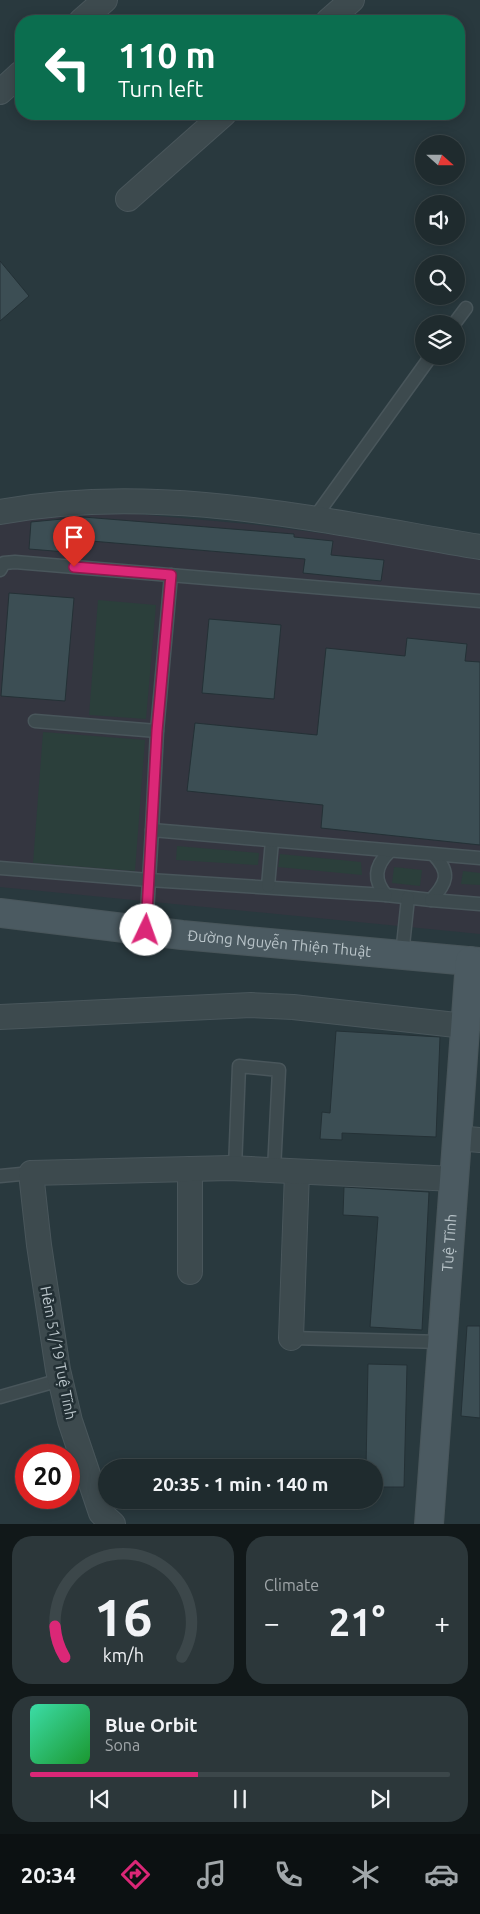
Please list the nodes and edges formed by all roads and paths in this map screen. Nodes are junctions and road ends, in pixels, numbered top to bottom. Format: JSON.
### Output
{"nodes":[{"id":1,"x":105,"y":0,"type":"edge"},
{"id":2,"x":352,"y":0,"type":"edge"},
{"id":3,"x":88,"y":15,"type":"edge"},
{"id":4,"x":335,"y":15,"type":"edge"},
{"id":5,"x":15,"y":79,"type":"edge"},
{"id":6,"x":0,"y":92,"type":"edge"},
{"id":7,"x":217,"y":120,"type":"edge"},
{"id":8,"x":128,"y":199,"type":"dead end"},
{"id":9,"x":466,"y":308,"type":"dead end"},
{"id":10,"x":461,"y":315,"type":"edge"},
{"id":11,"x":425,"y":365,"type":"edge"},
{"id":12,"x":0,"y":512,"type":"edge"},
{"id":13,"x":313,"y":520,"type":"junction"},
{"id":14,"x":480,"y":547,"type":"edge"},
{"id":15,"x":0,"y":570,"type":"edge"},
{"id":16,"x":171,"y":575,"type":"junction"},
{"id":17,"x":480,"y":601,"type":"edge"},
{"id":18,"x":35,"y":720,"type":"dead end"},
{"id":19,"x":157,"y":731,"type":"junction"},
{"id":20,"x":152,"y":830,"type":"junction"},
{"id":21,"x":272,"y":841,"type":"junction"},
{"id":22,"x":389,"y":852,"type":"junction"},
{"id":23,"x":434,"y":855,"type":"junction"},
{"id":24,"x":480,"y":858,"type":"edge"},
{"id":25,"x":0,"y":868,"type":"edge"},
{"id":26,"x":149,"y":880,"type":"junction"},
{"id":27,"x":268,"y":886,"type":"junction"},
{"id":28,"x":386,"y":895,"type":"junction"},
{"id":29,"x":408,"y":898,"type":"junction"},
{"id":30,"x":431,"y":900,"type":"junction"},
{"id":31,"x":480,"y":904,"type":"edge"},
{"id":32,"x":0,"y":913,"type":"edge"},
{"id":33,"x":146,"y":930,"type":"junction"},
{"id":34,"x":402,"y":955,"type":"junction"},
{"id":35,"x":475,"y":962,"type":"edge"},
{"id":36,"x":0,"y":1017,"type":"edge"},
{"id":37,"x":465,"y":1026,"type":"junction"},
{"id":38,"x":468,"y":1139,"type":"edge"},
{"id":39,"x":235,"y":1168,"type":"junction"},
{"id":40,"x":190,"y":1169,"type":"junction"},
{"id":41,"x":286,"y":1171,"type":"junction"},
{"id":42,"x":31,"y":1173,"type":"junction"},
{"id":43,"x":0,"y":1176,"type":"edge"},
{"id":44,"x":454,"y":1179,"type":"junction"},
{"id":45,"x":190,"y":1272,"type":"dead end"},
{"id":46,"x":291,"y":1338,"type":"joint"},
{"id":47,"x":442,"y":1342,"type":"junction"},
{"id":48,"x":60,"y":1380,"type":"junction"},
{"id":49,"x":0,"y":1397,"type":"edge"},
{"id":50,"x":113,"y":1524,"type":"edge"},
{"id":51,"x":429,"y":1524,"type":"edge"}],
"edges":[{"from":1,"to":3,"type":"street"},
{"from":2,"to":4,"type":"street"},
{"from":5,"to":6,"type":"street"},
{"from":7,"to":8,"type":"street"},
{"from":9,"to":10,"type":"lane"},
{"from":11,"to":13,"type":"lane"},
{"from":12,"to":13,"type":"street"},
{"from":13,"to":14,"type":"street"},
{"from":15,"to":16,"type":"lane"},
{"from":16,"to":17,"type":"lane"},
{"from":16,"to":19,"type":"lane"},
{"from":18,"to":19,"type":"lane"},
{"from":19,"to":20,"type":"lane"},
{"from":20,"to":21,"type":"lane"},
{"from":20,"to":26,"type":"lane"},
{"from":21,"to":22,"type":"lane"},
{"from":21,"to":27,"type":"lane"},
{"from":22,"to":23,"type":"lane"},
{"from":22,"to":28,"type":"lane"},
{"from":23,"to":24,"type":"lane"},
{"from":23,"to":30,"type":"lane"},
{"from":25,"to":26,"type":"lane"},
{"from":26,"to":27,"type":"lane"},
{"from":26,"to":33,"type":"lane"},
{"from":27,"to":28,"type":"lane"},
{"from":28,"to":29,"type":"lane"},
{"from":29,"to":30,"type":"lane"},
{"from":29,"to":34,"type":"lane"},
{"from":30,"to":31,"type":"lane"},
{"from":32,"to":33,"type":"street","name":"Đường Nguyễn Thiện Thuật"},
{"from":33,"to":34,"type":"street","name":"Đường Nguyễn Thiện Thuật"},
{"from":34,"to":35,"type":"street","name":"Đường Nguyễn Thiện Thuật"},
{"from":35,"to":37,"type":"street","name":"Tuệ Tĩnh"},
{"from":36,"to":37,"type":"street"},
{"from":37,"to":38,"type":"street","name":"Tuệ Tĩnh"},
{"from":38,"to":44,"type":"street","name":"Tuệ Tĩnh"},
{"from":39,"to":40,"type":"street"},
{"from":39,"to":41,"type":"street"},
{"from":39,"to":41,"type":"lane"},
{"from":40,"to":42,"type":"street"},
{"from":40,"to":45,"type":"street"},
{"from":41,"to":44,"type":"street"},
{"from":41,"to":46,"type":"street"},
{"from":42,"to":43,"type":"lane"},
{"from":42,"to":48,"type":"street","name":"Hẻm 51/19 Tuệ Tĩnh"},
{"from":44,"to":47,"type":"street","name":"Tuệ Tĩnh"},
{"from":46,"to":47,"type":"lane"},
{"from":47,"to":51,"type":"street","name":"Tuệ Tĩnh"},
{"from":48,"to":49,"type":"lane"},
{"from":48,"to":50,"type":"street","name":"Hẻm 51/19 Tuệ Tĩnh"}]}
